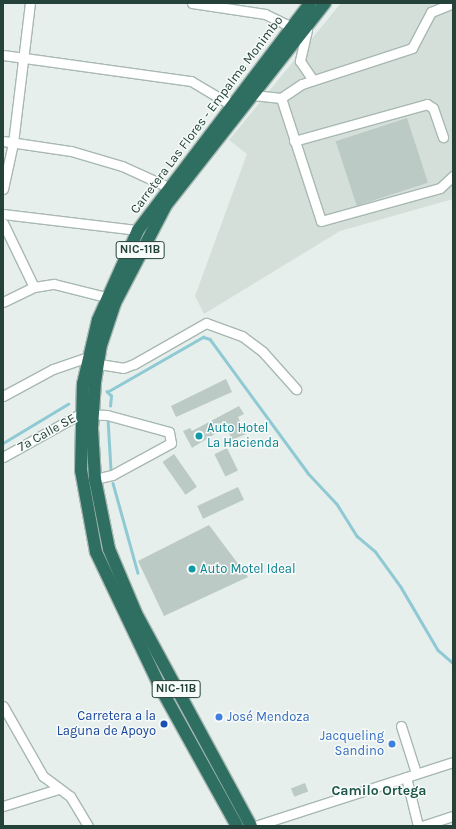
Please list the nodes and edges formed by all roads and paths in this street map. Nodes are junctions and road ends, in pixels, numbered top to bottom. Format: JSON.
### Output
{"nodes":[{"id":1,"x":30,"y":3,"type":"edge"},
{"id":2,"x":192,"y":3,"type":"edge"},
{"id":3,"x":310,"y":3,"type":"edge"},
{"id":4,"x":325,"y":3,"type":"edge"},
{"id":5,"x":453,"y":3,"type":"edge"},
{"id":6,"x":210,"y":4,"type":"edge"},
{"id":7,"x":311,"y":22,"type":"junction"},
{"id":8,"x":292,"y":27,"type":"junction"},
{"id":9,"x":3,"y":55,"type":"edge"},
{"id":10,"x":22,"y":58,"type":"junction"},
{"id":11,"x":313,"y":80,"type":"junction"},
{"id":12,"x":253,"y":94,"type":"junction"},
{"id":13,"x":281,"y":98,"type":"junction"},
{"id":14,"x":236,"y":107,"type":"junction"},
{"id":15,"x":444,"y":137,"type":"dead end"},
{"id":16,"x":3,"y":141,"type":"edge"},
{"id":17,"x":294,"y":141,"type":"junction"},
{"id":18,"x":13,"y":143,"type":"junction"},
{"id":19,"x":453,"y":176,"type":"edge"},
{"id":20,"x":168,"y":187,"type":"junction"},
{"id":21,"x":3,"y":189,"type":"edge"},
{"id":22,"x":3,"y":214,"type":"edge"},
{"id":23,"x":3,"y":223,"type":"edge"},
{"id":24,"x":138,"y":230,"type":"junction"},
{"id":25,"x":34,"y":287,"type":"junction"},
{"id":26,"x":106,"y":297,"type":"junction"},
{"id":27,"x":3,"y":302,"type":"edge"},
{"id":28,"x":88,"y":357,"type":"junction"},
{"id":29,"x":99,"y":364,"type":"junction"},
{"id":30,"x":296,"y":390,"type":"dead end"},
{"id":31,"x":3,"y":396,"type":"edge"},
{"id":32,"x":80,"y":414,"type":"junction"},
{"id":33,"x":93,"y":414,"type":"junction"},
{"id":34,"x":3,"y":457,"type":"edge"},
{"id":35,"x":95,"y":479,"type":"junction"},
{"id":36,"x":3,"y":706,"type":"edge"},
{"id":37,"x":401,"y":726,"type":"dead end"},
{"id":38,"x":453,"y":762,"type":"edge"},
{"id":39,"x":416,"y":773,"type":"junction"},
{"id":40,"x":406,"y":777,"type":"junction"},
{"id":41,"x":58,"y":789,"type":"junction"},
{"id":42,"x":3,"y":806,"type":"edge"},
{"id":43,"x":453,"y":816,"type":"edge"},
{"id":44,"x":88,"y":826,"type":"edge"},
{"id":45,"x":237,"y":826,"type":"edge"},
{"id":46,"x":251,"y":826,"type":"edge"},
{"id":47,"x":255,"y":826,"type":"edge"},
{"id":48,"x":418,"y":826,"type":"edge"},
{"id":49,"x":422,"y":826,"type":"edge"}],
"edges":[{"from":1,"to":10,"type":"street"},
{"from":2,"to":6,"type":"street"},
{"from":3,"to":8,"type":"highway","name":"Carretera Las Flores - Empalme Monimbo","number":"NIC-11B"},
{"from":4,"to":7,"type":"highway","name":"Carretera Las Flores - Empalme Monimbo","number":"NIC-11B"},
{"from":5,"to":11,"type":"street"},
{"from":6,"to":8,"type":"street"},
{"from":7,"to":11,"type":"street"},
{"from":7,"to":12,"type":"highway","name":"Carretera Las Flores - Empalme Monimbo","number":"NIC-11B"},
{"from":8,"to":14,"type":"highway","name":"Carretera Las Flores - Empalme Monimbo","number":"NIC-11B"},
{"from":9,"to":10,"type":"street"},
{"from":10,"to":14,"type":"street"},
{"from":10,"to":18,"type":"street"},
{"from":11,"to":13,"type":"street"},
{"from":12,"to":13,"type":"street"},
{"from":12,"to":14,"type":"highway","name":"Carretera Las Flores - Empalme Monimbo","number":"NIC-11B"},
{"from":13,"to":17,"type":"street"},
{"from":14,"to":20,"type":"highway","name":"Carretera Las Flores - Empalme Monimbo","number":"NIC-11B"},
{"from":14,"to":29,"type":"highway","name":"Carretera Las Flores - Empalme Monimbo","number":"NIC-11B"},
{"from":15,"to":17,"type":"street"},
{"from":16,"to":18,"type":"street"},
{"from":17,"to":19,"type":"street"},
{"from":18,"to":20,"type":"street"},
{"from":18,"to":21,"type":"street"},
{"from":20,"to":24,"type":"highway","name":"Carretera Las Flores - Empalme Monimbo","number":"NIC-11B"},
{"from":22,"to":24,"type":"street"},
{"from":23,"to":25,"type":"street"},
{"from":24,"to":26,"type":"highway","name":"Carretera Las Flores - Empalme Monimbo","number":"NIC-11B"},
{"from":25,"to":26,"type":"street"},
{"from":25,"to":27,"type":"street"},
{"from":26,"to":28,"type":"highway","name":"Carretera Las Flores - Empalme Monimbo","number":"NIC-11B"},
{"from":28,"to":31,"type":"street"},
{"from":28,"to":32,"type":"highway","name":"Carretera Las Flores - Empalme Monimbo","number":"NIC-11B"},
{"from":29,"to":30,"type":"street"},
{"from":29,"to":33,"type":"highway","name":"Carretera Las Flores - Empalme Monimbo","number":"NIC-11B"},
{"from":32,"to":33,"type":"street","name":"7a Calle SE"},
{"from":32,"to":34,"type":"street","name":"7a Calle SE"},
{"from":32,"to":45,"type":"highway","name":"Carretera Las Flores - Empalme Monimbo","number":"NIC-11B"},
{"from":33,"to":35,"type":"highway","name":"Carretera Las Flores - Empalme Monimbo","number":"NIC-11B"},
{"from":33,"to":35,"type":"street","name":"7a Calle SE"},
{"from":35,"to":46,"type":"highway","name":"Carretera Las Flores - Empalme Monimbo","number":"NIC-11B"},
{"from":36,"to":41,"type":"street"},
{"from":37,"to":39,"type":"street"},
{"from":38,"to":39,"type":"street"},
{"from":39,"to":40,"type":"street"},
{"from":40,"to":47,"type":"street"},
{"from":40,"to":48,"type":"street"},
{"from":41,"to":42,"type":"street"},
{"from":41,"to":44,"type":"street"},
{"from":43,"to":49,"type":"street"}]}
